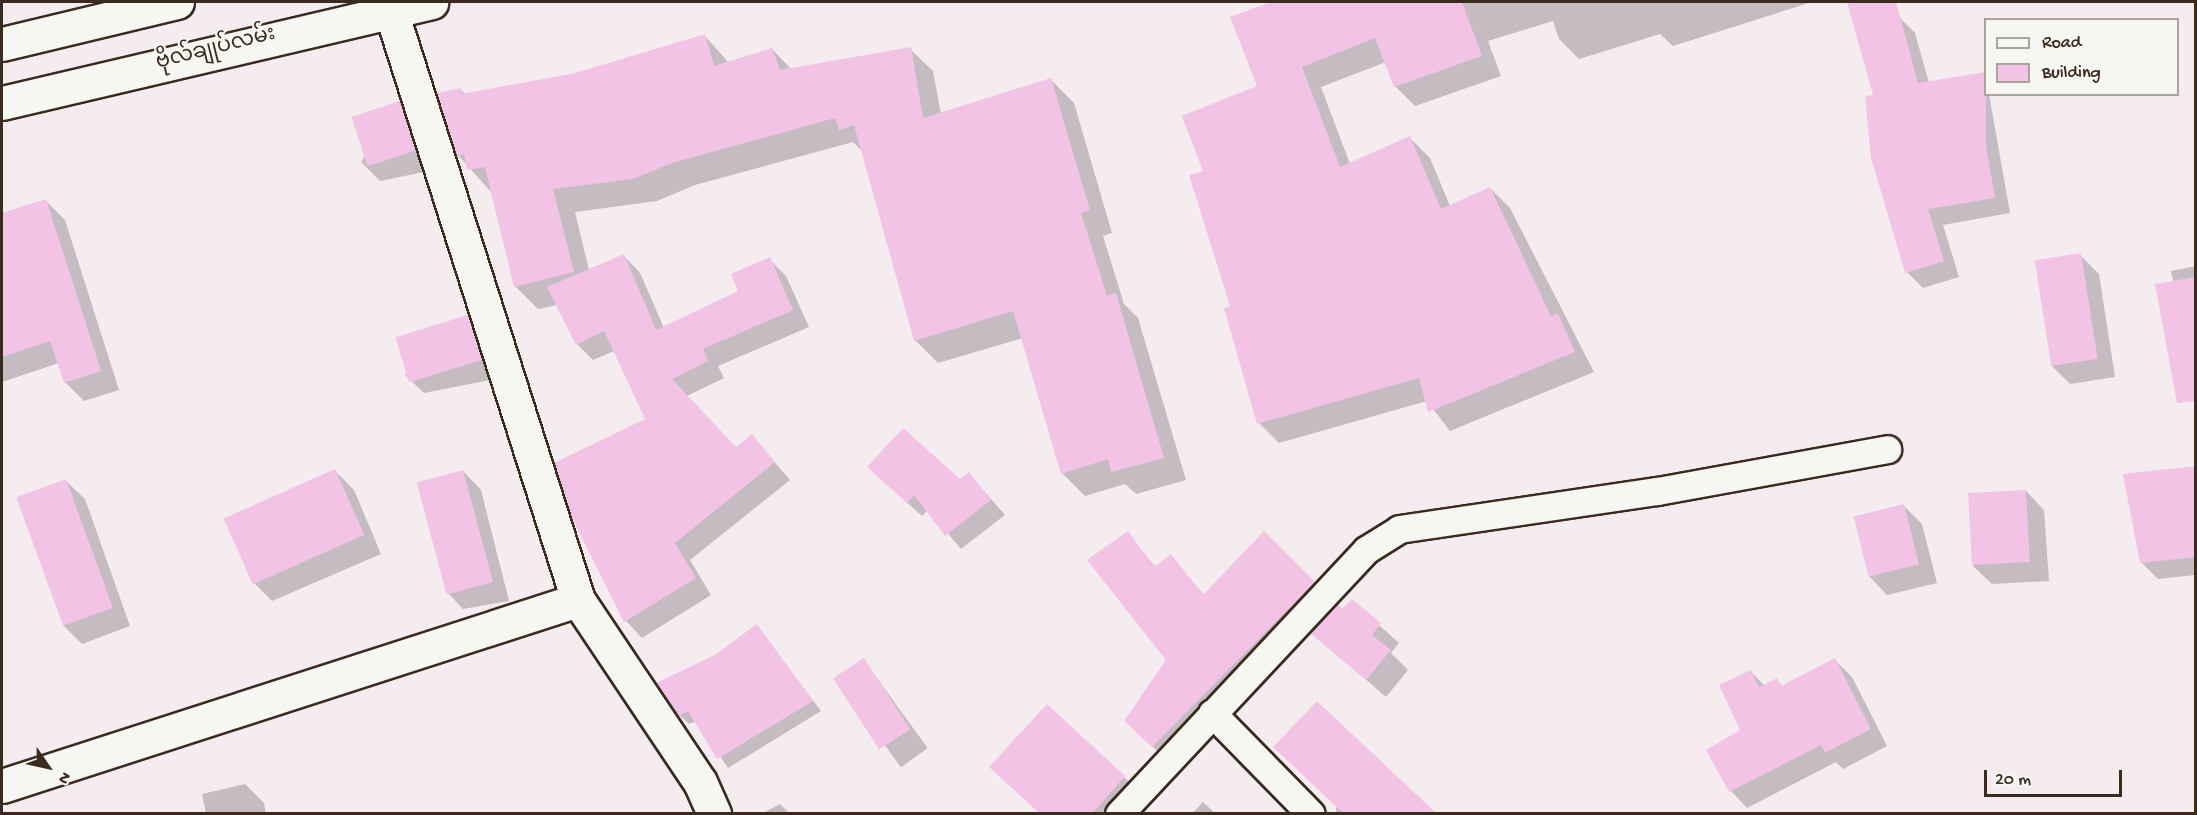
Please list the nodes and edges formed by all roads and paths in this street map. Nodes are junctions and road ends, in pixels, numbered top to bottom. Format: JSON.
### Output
{"nodes":[{"id":1,"x":177,"y":2,"type":"edge"},
{"id":2,"x":430,"y":2,"type":"edge"},
{"id":3,"x":389,"y":4,"type":"edge"},
{"id":4,"x":2,"y":44,"type":"edge"},
{"id":5,"x":2,"y":103,"type":"edge"},
{"id":6,"x":1887,"y":449,"type":"dead end"},
{"id":7,"x":578,"y":600,"type":"junction"},
{"id":8,"x":1212,"y":713,"type":"junction"},
{"id":9,"x":2,"y":786,"type":"edge"},
{"id":10,"x":714,"y":813,"type":"edge"},
{"id":11,"x":1119,"y":813,"type":"edge"},
{"id":12,"x":1311,"y":813,"type":"edge"}],
"edges":[{"from":1,"to":4,"type":"street"},
{"from":2,"to":3,"type":"street","name":"ဗိုလ်ချုပ်လမ်း"},
{"from":3,"to":5,"type":"street","name":"ဗိုလ်ချုပ်လမ်း"},
{"from":3,"to":7,"type":"street"},
{"from":6,"to":8,"type":"lane"},
{"from":7,"to":9,"type":"street"},
{"from":7,"to":10,"type":"street"},
{"from":8,"to":11,"type":"lane"},
{"from":8,"to":12,"type":"lane"}]}
